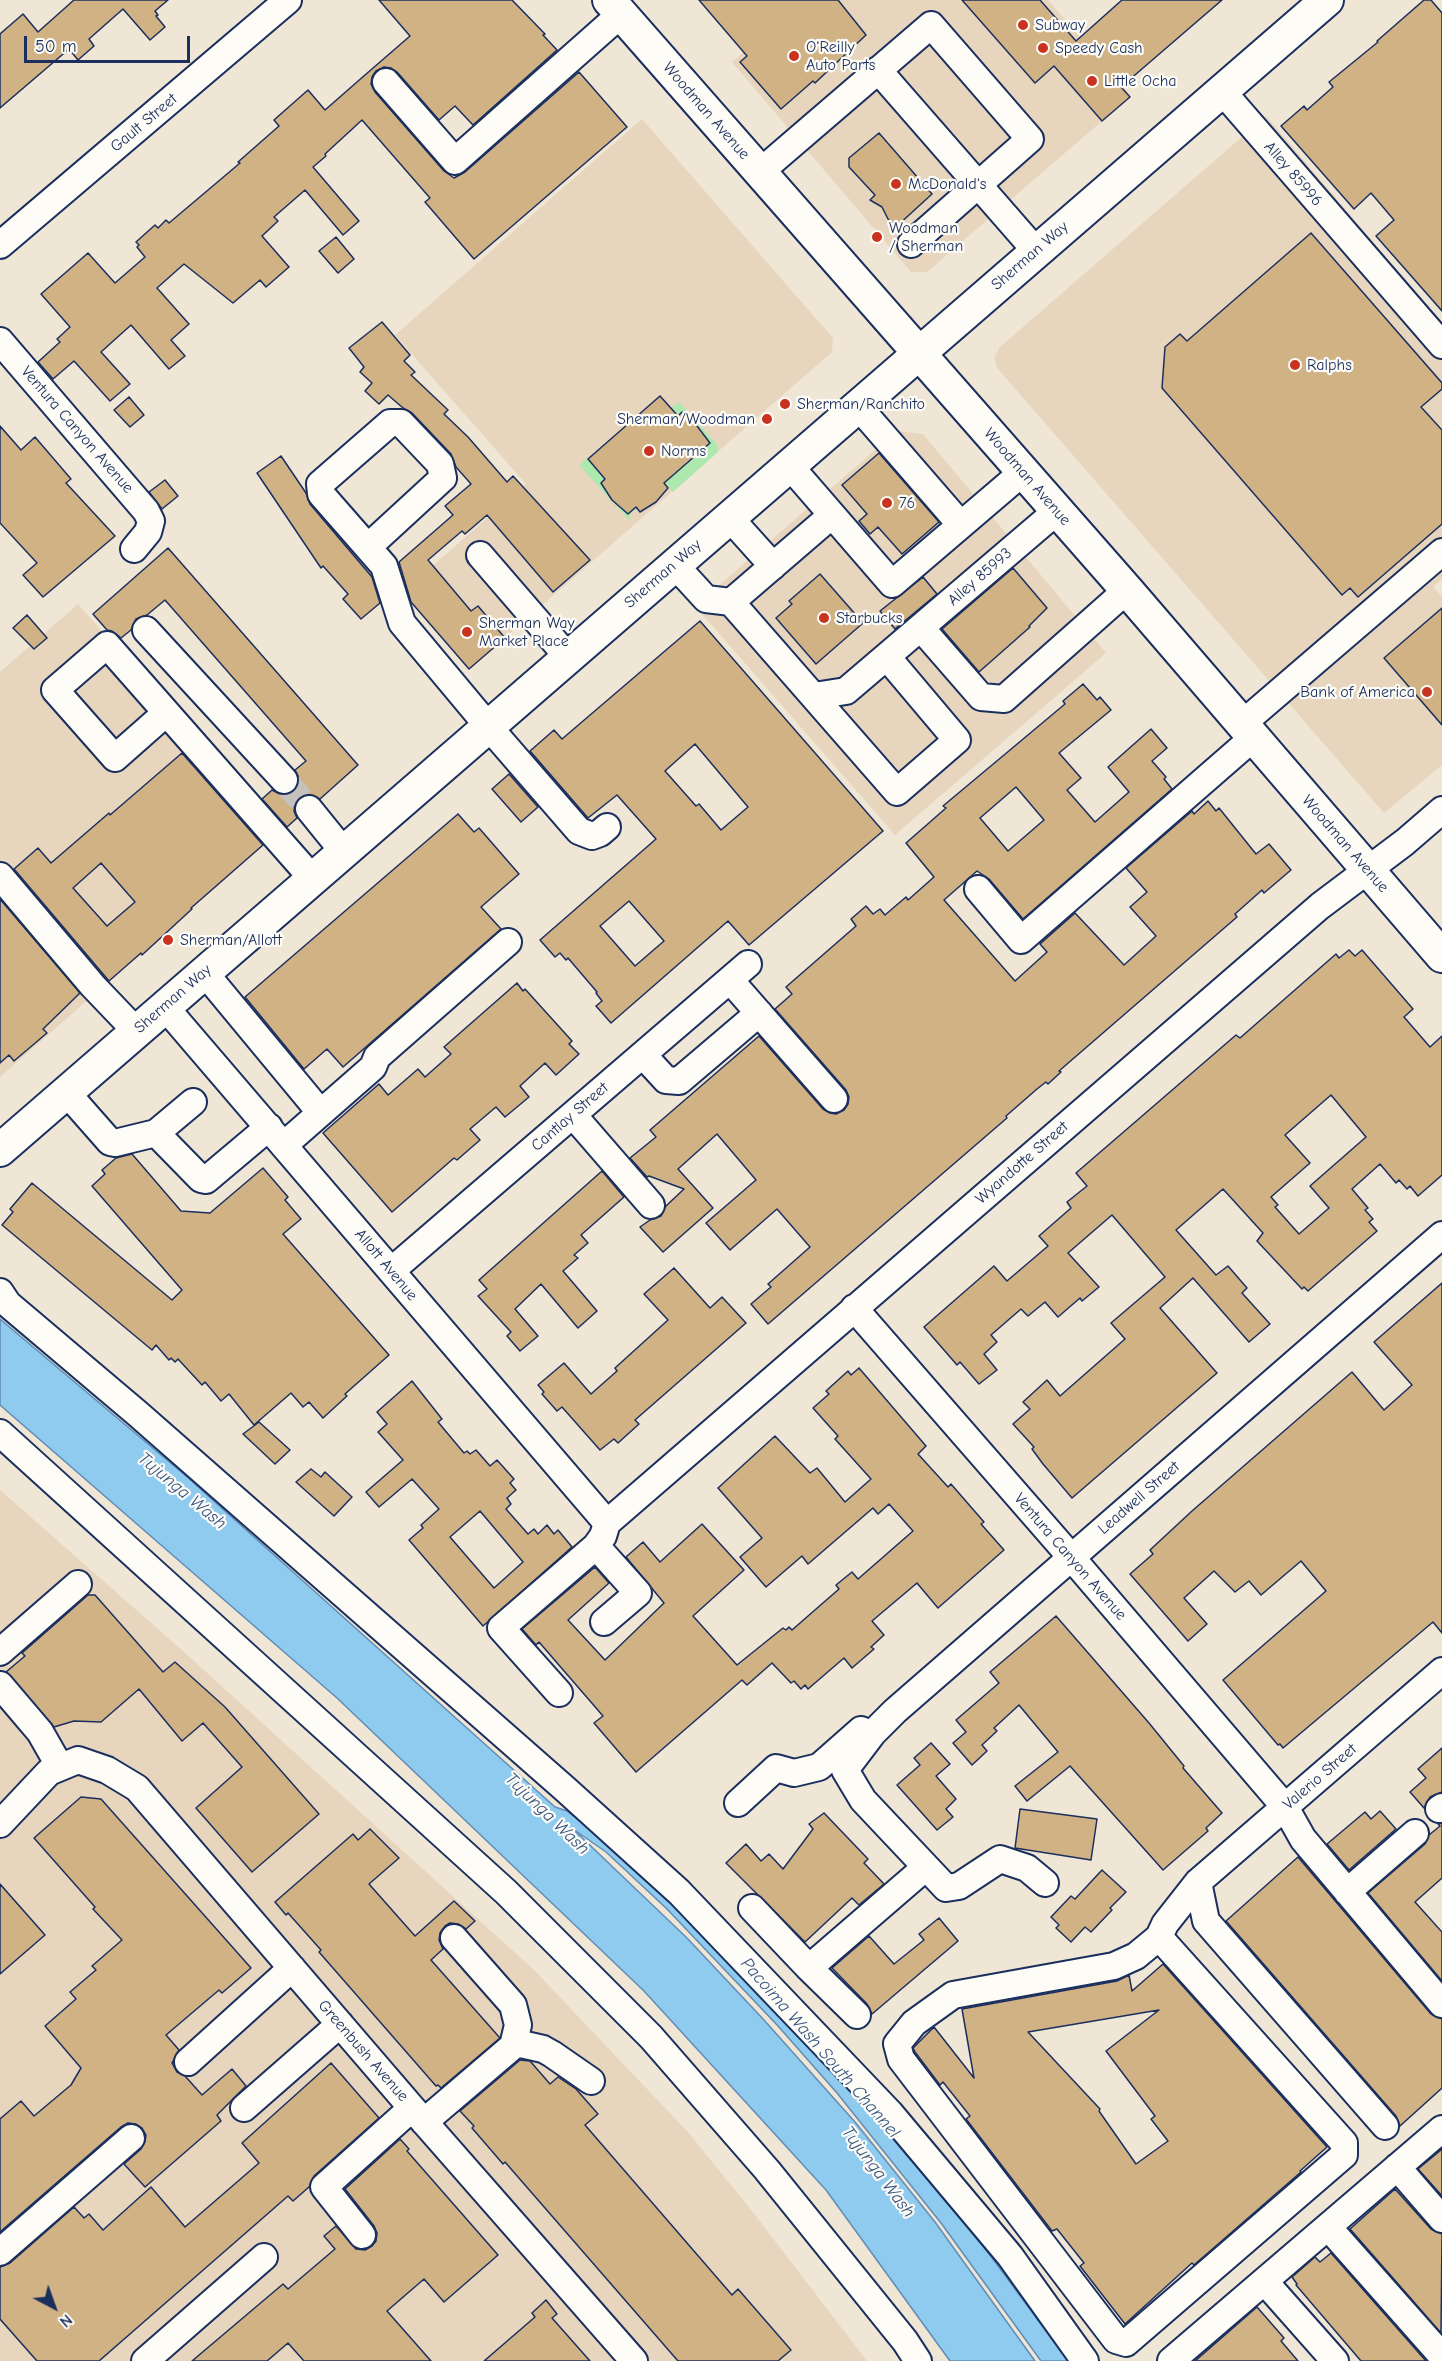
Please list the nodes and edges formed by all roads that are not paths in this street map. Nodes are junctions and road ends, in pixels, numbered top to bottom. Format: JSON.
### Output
{"nodes":[{"id":1,"x":288,"y":0,"type":"edge"},
{"id":2,"x":1327,"y":0,"type":"edge"},
{"id":3,"x":615,"y":7,"type":"edge"},
{"id":4,"x":878,"y":70,"type":"junction"},
{"id":5,"x":386,"y":82,"type":"dead end"},
{"id":6,"x":1222,"y":91,"type":"junction"},
{"id":7,"x":760,"y":172,"type":"junction"},
{"id":8,"x":978,"y":185,"type":"junction"},
{"id":9,"x":911,"y":244,"type":"dead end"},
{"id":10,"x":0,"y":245,"type":"edge"},
{"id":11,"x":1036,"y":251,"type":"junction"},
{"id":12,"x":0,"y":341,"type":"edge"},
{"id":13,"x":1442,"y":345,"type":"edge"},
{"id":14,"x":918,"y":354,"type":"junction"},
{"id":15,"x":857,"y":405,"type":"junction"},
{"id":16,"x":789,"y":465,"type":"junction"},
{"id":17,"x":1023,"y":472,"type":"junction"},
{"id":18,"x":1057,"y":511,"type":"junction"},
{"id":19,"x":832,"y":515,"type":"junction"},
{"id":20,"x":729,"y":517,"type":"junction"},
{"id":21,"x":961,"y":525,"type":"junction"},
{"id":22,"x":368,"y":547,"type":"junction"},
{"id":23,"x":134,"y":549,"type":"dead end"},
{"id":24,"x":1442,"y":552,"type":"edge"},
{"id":25,"x":480,"y":555,"type":"dead end"},
{"id":26,"x":674,"y":564,"type":"junction"},
{"id":27,"x":773,"y":566,"type":"junction"},
{"id":28,"x":1127,"y":591,"type":"junction"},
{"id":29,"x":731,"y":602,"type":"junction"},
{"id":30,"x":146,"y":630,"type":"dead end"},
{"id":31,"x":904,"y":643,"type":"junction"},
{"id":32,"x":567,"y":657,"type":"junction"},
{"id":33,"x":814,"y":696,"type":"junction"},
{"id":34,"x":166,"y":713,"type":"dead end"},
{"id":35,"x":488,"y":726,"type":"junction"},
{"id":36,"x":1248,"y":731,"type":"junction"},
{"id":37,"x":284,"y":780,"type":"tunnel mouth"},
{"id":38,"x":309,"y":809,"type":"tunnel mouth"},
{"id":39,"x":1442,"y":810,"type":"edge"},
{"id":40,"x":607,"y":827,"type":"dead end"},
{"id":41,"x":344,"y":851,"type":"junction"},
{"id":42,"x":1368,"y":870,"type":"junction"},
{"id":43,"x":0,"y":876,"type":"edge"},
{"id":44,"x":312,"y":878,"type":"junction"},
{"id":45,"x":978,"y":889,"type":"dead end"},
{"id":46,"x":508,"y":942,"type":"dead end"},
{"id":47,"x":1442,"y":956,"type":"edge"},
{"id":48,"x":204,"y":972,"type":"junction"},
{"id":49,"x":165,"y":1007,"type":"junction"},
{"id":50,"x":759,"y":1013,"type":"junction"},
{"id":51,"x":136,"y":1031,"type":"junction"},
{"id":52,"x":642,"y":1055,"type":"junction"},
{"id":53,"x":66,"y":1092,"type":"junction"},
{"id":54,"x":834,"y":1099,"type":"dead end"},
{"id":55,"x":193,"y":1102,"type":"dead end"},
{"id":56,"x":320,"y":1112,"type":"junction"},
{"id":57,"x":573,"y":1115,"type":"junction"},
{"id":58,"x":156,"y":1133,"type":"junction"},
{"id":59,"x":277,"y":1136,"type":"junction"},
{"id":60,"x":0,"y":1150,"type":"edge"},
{"id":61,"x":651,"y":1205,"type":"dead end"},
{"id":62,"x":1442,"y":1234,"type":"edge"},
{"id":63,"x":391,"y":1271,"type":"junction"},
{"id":64,"x":0,"y":1292,"type":"edge"},
{"id":65,"x":854,"y":1308,"type":"junction"},
{"id":66,"x":0,"y":1433,"type":"edge"},
{"id":67,"x":607,"y":1523,"type":"junction"},
{"id":68,"x":596,"y":1546,"type":"junction"},
{"id":69,"x":1071,"y":1557,"type":"junction"},
{"id":70,"x":78,"y":1584,"type":"dead end"},
{"id":71,"x":604,"y":1622,"type":"dead end"},
{"id":72,"x":0,"y":1652,"type":"edge"},
{"id":73,"x":1440,"y":1678,"type":"edge"},
{"id":74,"x":0,"y":1685,"type":"edge"},
{"id":75,"x":559,"y":1693,"type":"dead end"},
{"id":76,"x":895,"y":1711,"type":"junction"},
{"id":77,"x":69,"y":1764,"type":"junction"},
{"id":78,"x":738,"y":1803,"type":"dead end"},
{"id":79,"x":1285,"y":1807,"type":"junction"},
{"id":80,"x":0,"y":1824,"type":"edge"},
{"id":81,"x":1415,"y":1833,"type":"dead end"},
{"id":82,"x":926,"y":1867,"type":"junction"},
{"id":83,"x":1198,"y":1882,"type":"junction"},
{"id":84,"x":1045,"y":1883,"type":"dead end"},
{"id":85,"x":1347,"y":1892,"type":"junction"},
{"id":86,"x":752,"y":1908,"type":"dead end"},
{"id":87,"x":1159,"y":1937,"type":"junction"},
{"id":88,"x":454,"y":1938,"type":"dead end"},
{"id":89,"x":292,"y":1968,"type":"junction"},
{"id":90,"x":809,"y":1968,"type":"junction"},
{"id":91,"x":1442,"y":2004,"type":"edge"},
{"id":92,"x":857,"y":2015,"type":"dead end"},
{"id":93,"x":339,"y":2024,"type":"junction"},
{"id":94,"x":513,"y":2046,"type":"junction"},
{"id":95,"x":189,"y":2062,"type":"dead end"},
{"id":96,"x":591,"y":2081,"type":"dead end"},
{"id":97,"x":244,"y":2108,"type":"dead end"},
{"id":98,"x":418,"y":2115,"type":"junction"},
{"id":99,"x":1385,"y":2126,"type":"dead end"},
{"id":100,"x":1442,"y":2129,"type":"edge"},
{"id":101,"x":131,"y":2138,"type":"dead end"},
{"id":102,"x":1397,"y":2167,"type":"junction"},
{"id":103,"x":1442,"y":2219,"type":"edge"},
{"id":104,"x":1328,"y":2227,"type":"junction"},
{"id":105,"x":362,"y":2235,"type":"dead end"},
{"id":106,"x":0,"y":2252,"type":"edge"},
{"id":107,"x":264,"y":2257,"type":"dead end"},
{"id":108,"x":1265,"y":2282,"type":"junction"},
{"id":109,"x":1442,"y":2356,"type":"edge"},
{"id":110,"x":145,"y":2361,"type":"edge"},
{"id":111,"x":634,"y":2361,"type":"edge"},
{"id":112,"x":918,"y":2361,"type":"edge"},
{"id":113,"x":1085,"y":2361,"type":"edge"},
{"id":114,"x":1172,"y":2361,"type":"edge"},
{"id":115,"x":1335,"y":2361,"type":"edge"}],
"edges":[{"from":1,"to":10,"type":"street","name":"Gault Street"},
{"from":2,"to":6,"type":"main road","name":"Sherman Way"},
{"from":3,"to":5,"type":"street"},
{"from":3,"to":7,"type":"main road","name":"Woodman Avenue"},
{"from":4,"to":7,"type":"street"},
{"from":4,"to":8,"type":"street"},
{"from":4,"to":8,"type":"street"},
{"from":6,"to":11,"type":"main road","name":"Sherman Way"},
{"from":6,"to":13,"type":"street","name":"Alley 85996"},
{"from":7,"to":14,"type":"main road","name":"Woodman Avenue"},
{"from":8,"to":9,"type":"street"},
{"from":8,"to":11,"type":"street"},
{"from":11,"to":14,"type":"main road","name":"Sherman Way"},
{"from":12,"to":23,"type":"street","name":"Ventura Canyon Avenue"},
{"from":14,"to":15,"type":"main road","name":"Sherman Way"},
{"from":14,"to":17,"type":"main road","name":"Woodman Avenue"},
{"from":15,"to":16,"type":"main road","name":"Sherman Way"},
{"from":15,"to":21,"type":"street"},
{"from":16,"to":19,"type":"street"},
{"from":16,"to":20,"type":"main road","name":"Sherman Way"},
{"from":17,"to":18,"type":"main road","name":"Woodman Avenue"},
{"from":17,"to":21,"type":"street"},
{"from":18,"to":28,"type":"main road","name":"Woodman Avenue"},
{"from":18,"to":31,"type":"street","name":"Alley 85993"},
{"from":19,"to":21,"type":"street"},
{"from":19,"to":27,"type":"street"},
{"from":20,"to":26,"type":"main road","name":"Sherman Way"},
{"from":20,"to":27,"type":"street"},
{"from":22,"to":22,"type":"street"},
{"from":22,"to":35,"type":"street"},
{"from":24,"to":36,"type":"street"},
{"from":25,"to":32,"type":"street"},
{"from":26,"to":29,"type":"street"},
{"from":26,"to":32,"type":"main road","name":"Sherman Way"},
{"from":27,"to":29,"type":"street"},
{"from":28,"to":31,"type":"street"},
{"from":28,"to":36,"type":"main road","name":"Woodman Avenue"},
{"from":29,"to":33,"type":"street"},
{"from":30,"to":37,"type":"street"},
{"from":31,"to":33,"type":"street","name":"Alley 85993"},
{"from":31,"to":33,"type":"street"},
{"from":32,"to":35,"type":"main road","name":"Sherman Way"},
{"from":34,"to":44,"type":"street"},
{"from":35,"to":40,"type":"street"},
{"from":35,"to":41,"type":"main road","name":"Sherman Way"},
{"from":36,"to":42,"type":"main road","name":"Woodman Avenue"},
{"from":36,"to":45,"type":"street"},
{"from":38,"to":41,"type":"street"},
{"from":39,"to":42,"type":"street","name":"Wyandotte Street"},
{"from":41,"to":44,"type":"main road","name":"Sherman Way"},
{"from":42,"to":47,"type":"main road","name":"Woodman Avenue"},
{"from":42,"to":65,"type":"street","name":"Wyandotte Street"},
{"from":43,"to":51,"type":"street"},
{"from":44,"to":48,"type":"main road","name":"Sherman Way"},
{"from":46,"to":56,"type":"street"},
{"from":48,"to":49,"type":"main road","name":"Sherman Way"},
{"from":48,"to":56,"type":"street"},
{"from":49,"to":51,"type":"main road","name":"Sherman Way"},
{"from":49,"to":59,"type":"street","name":"Allott Avenue"},
{"from":50,"to":52,"type":"street"},
{"from":50,"to":52,"type":"street","name":"Cantlay Street"},
{"from":50,"to":54,"type":"street"},
{"from":51,"to":53,"type":"main road","name":"Sherman Way"},
{"from":52,"to":57,"type":"street","name":"Cantlay Street"},
{"from":53,"to":58,"type":"street"},
{"from":53,"to":60,"type":"main road","name":"Sherman Way"},
{"from":55,"to":58,"type":"street"},
{"from":56,"to":59,"type":"street"},
{"from":57,"to":61,"type":"street"},
{"from":57,"to":63,"type":"street","name":"Cantlay Street"},
{"from":58,"to":59,"type":"street"},
{"from":59,"to":63,"type":"street","name":"Allott Avenue"},
{"from":62,"to":69,"type":"street","name":"Leadwell Street"},
{"from":63,"to":67,"type":"street","name":"Allott Avenue"},
{"from":64,"to":113,"type":"street"},
{"from":65,"to":67,"type":"street","name":"Wyandotte Street"},
{"from":65,"to":69,"type":"street","name":"Ventura Canyon Avenue"},
{"from":66,"to":112,"type":"street"},
{"from":67,"to":68,"type":"street"},
{"from":68,"to":71,"type":"street"},
{"from":68,"to":75,"type":"street"},
{"from":69,"to":76,"type":"street","name":"Leadwell Street"},
{"from":69,"to":79,"type":"street","name":"Ventura Canyon Avenue"},
{"from":70,"to":72,"type":"street"},
{"from":73,"to":79,"type":"street","name":"Valerio Street"},
{"from":74,"to":77,"type":"street"},
{"from":76,"to":78,"type":"street"},
{"from":76,"to":82,"type":"street","name":"Leadwell Street"},
{"from":77,"to":80,"type":"street"},
{"from":77,"to":89,"type":"street","name":"Greenbush Avenue"},
{"from":79,"to":83,"type":"street","name":"Valerio Street"},
{"from":79,"to":85,"type":"street","name":"Ventura Canyon Avenue"},
{"from":81,"to":85,"type":"street"},
{"from":82,"to":84,"type":"street"},
{"from":82,"to":90,"type":"street"},
{"from":83,"to":87,"type":"street","name":"Valerio Street"},
{"from":83,"to":99,"type":"street"},
{"from":85,"to":91,"type":"street","name":"Ventura Canyon Avenue"},
{"from":86,"to":90,"type":"street"},
{"from":87,"to":87,"type":"street","name":"Valerio Street"},
{"from":88,"to":94,"type":"street"},
{"from":89,"to":93,"type":"street","name":"Greenbush Avenue"},
{"from":89,"to":95,"type":"street"},
{"from":90,"to":92,"type":"street"},
{"from":93,"to":97,"type":"street"},
{"from":93,"to":98,"type":"street","name":"Greenbush Avenue"},
{"from":94,"to":96,"type":"street"},
{"from":94,"to":98,"type":"street"},
{"from":98,"to":105,"type":"street"},
{"from":98,"to":111,"type":"street","name":"Greenbush Avenue"},
{"from":100,"to":102,"type":"street"},
{"from":101,"to":106,"type":"street"},
{"from":102,"to":103,"type":"street"},
{"from":102,"to":104,"type":"street"},
{"from":104,"to":108,"type":"street"},
{"from":104,"to":109,"type":"street"},
{"from":107,"to":110,"type":"street"},
{"from":108,"to":114,"type":"street"},
{"from":108,"to":115,"type":"street"}]}
